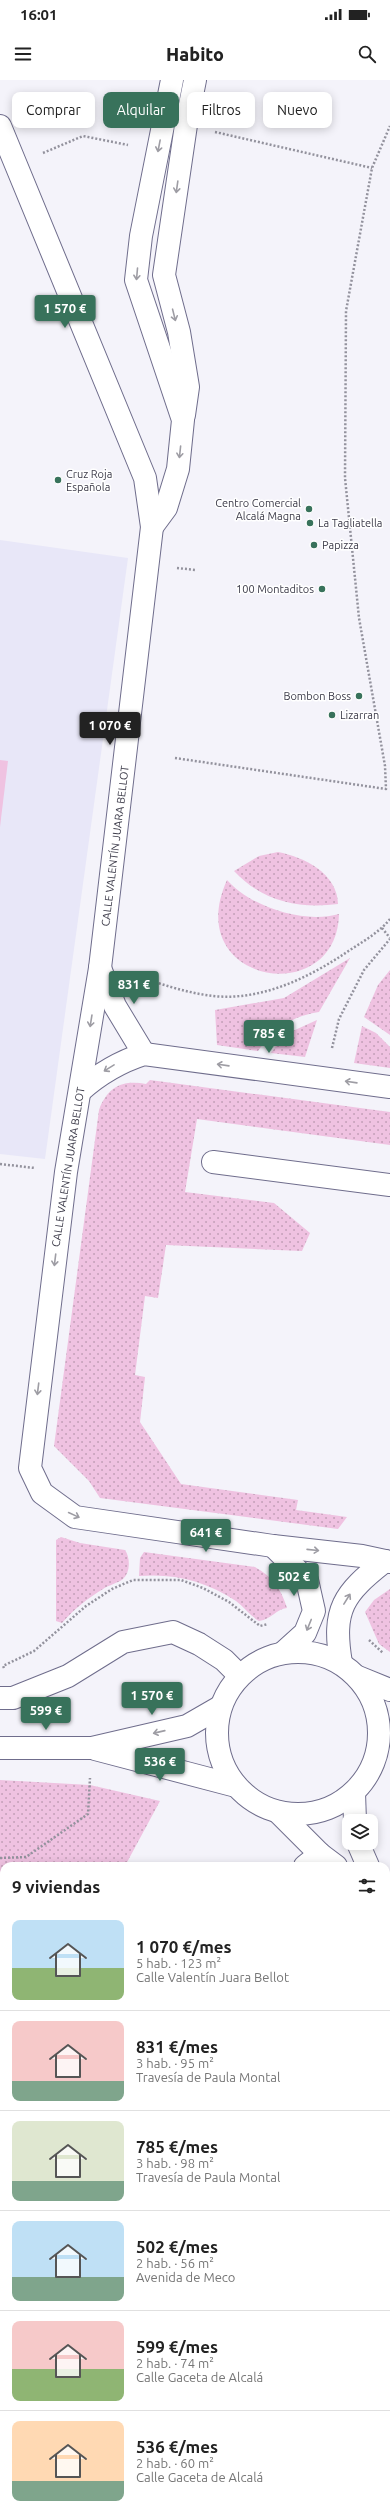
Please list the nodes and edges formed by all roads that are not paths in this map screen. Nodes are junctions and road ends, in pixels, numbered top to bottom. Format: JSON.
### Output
{"nodes":[{"id":1,"x":172,"y":80,"type":"edge"},
{"id":2,"x":195,"y":80,"type":"edge"},
{"id":3,"x":0,"y":126,"type":"edge"},
{"id":4,"x":183,"y":420,"type":"junction"},
{"id":5,"x":152,"y":527,"type":"junction"},
{"id":6,"x":100,"y":968,"type":"junction"},
{"id":7,"x":144,"y":1054,"type":"junction"},
{"id":8,"x":390,"y":1087,"type":"edge"},
{"id":9,"x":80,"y":1091,"type":"junction"},
{"id":10,"x":213,"y":1162,"type":"dead end"},
{"id":11,"x":390,"y":1185,"type":"edge"},
{"id":12,"x":273,"y":1546,"type":"junction"},
{"id":13,"x":388,"y":1561,"type":"edge"},
{"id":14,"x":284,"y":1652,"type":"junction"},
{"id":15,"x":341,"y":1663,"type":"junction"},
{"id":16,"x":239,"y":1675,"type":"junction"},
{"id":17,"x":358,"y":1677,"type":"junction"},
{"id":18,"x":390,"y":1690,"type":"edge"},
{"id":19,"x":0,"y":1698,"type":"edge"},
{"id":20,"x":220,"y":1707,"type":"junction"},
{"id":21,"x":0,"y":1748,"type":"edge"},
{"id":22,"x":92,"y":1748,"type":"junction"},
{"id":23,"x":381,"y":1766,"type":"edge"},
{"id":24,"x":236,"y":1786,"type":"junction"},
{"id":25,"x":354,"y":1793,"type":"junction"},
{"id":26,"x":279,"y":1813,"type":"junction"},
{"id":27,"x":355,"y":1814,"type":"edge"},
{"id":28,"x":361,"y":1850,"type":"edge"},
{"id":29,"x":320,"y":1862,"type":"edge"},
{"id":30,"x":366,"y":1862,"type":"edge"}],
"edges":[{"from":1,"to":4,"type":"street","one_way":true},
{"from":2,"to":4,"type":"street","one_way":true},
{"from":3,"to":5,"type":"street","name":"CALLE VALENTÍN JUARA BELLOT"},
{"from":4,"to":5,"type":"street","one_way":true},
{"from":5,"to":6,"type":"street","name":"CALLE VALENTÍN JUARA BELLOT"},
{"from":6,"to":7,"type":"street"},
{"from":6,"to":9,"type":"street","name":"CALLE VALENTÍN JUARA BELLOT","one_way":true},
{"from":8,"to":7,"type":"street","one_way":true},
{"from":7,"to":9,"type":"street","one_way":true},
{"from":9,"to":12,"type":"street","name":"CALLE VALENTÍN JUARA BELLOT","one_way":true},
{"from":10,"to":11,"type":"street"},
{"from":12,"to":13,"type":"street","one_way":true},
{"from":12,"to":14,"type":"street","one_way":true},
{"from":15,"to":13,"type":"street","one_way":true},
{"from":14,"to":15,"type":"street"},
{"from":14,"to":16,"type":"street"},
{"from":15,"to":17,"type":"street"},
{"from":16,"to":19,"type":"street"},
{"from":16,"to":20,"type":"street"},
{"from":17,"to":18,"type":"street"},
{"from":17,"to":23,"type":"street"},
{"from":20,"to":22,"type":"street","one_way":true},
{"from":20,"to":24,"type":"street"},
{"from":21,"to":22,"type":"street"},
{"from":22,"to":24,"type":"street"},
{"from":23,"to":25,"type":"street"},
{"from":24,"to":26,"type":"street"},
{"from":25,"to":26,"type":"street"},
{"from":25,"to":27,"type":"street"},
{"from":26,"to":29,"type":"street"},
{"from":28,"to":30,"type":"street"}]}
